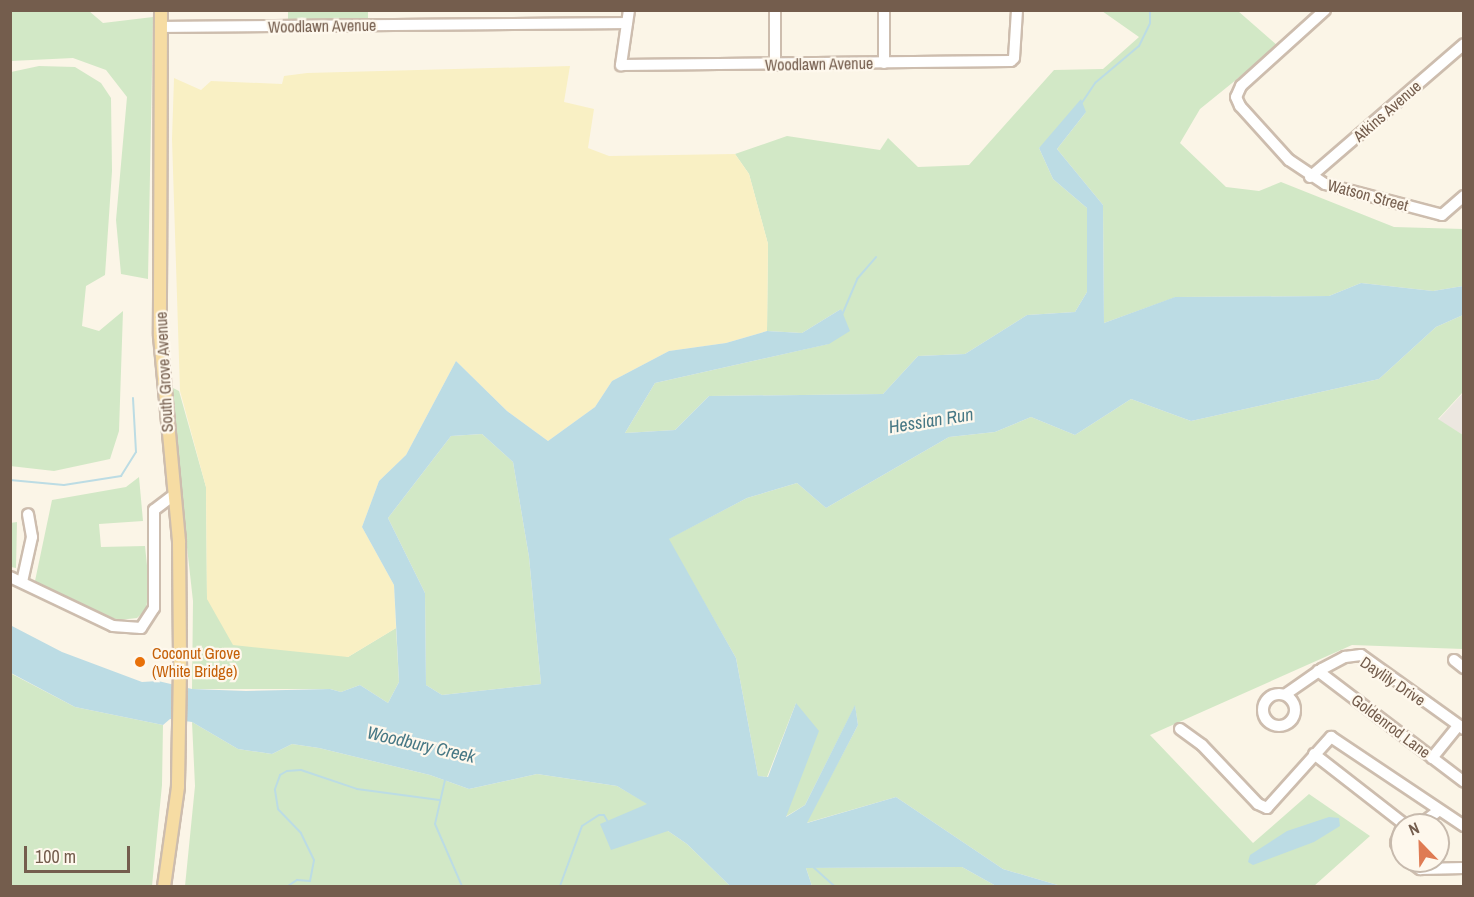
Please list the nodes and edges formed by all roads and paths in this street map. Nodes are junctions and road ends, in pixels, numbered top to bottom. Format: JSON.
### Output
{"nodes":[{"id":1,"x":161,"y":10,"type":"edge"},
{"id":2,"x":499,"y":10,"type":"edge"},
{"id":3,"x":629,"y":10,"type":"edge"},
{"id":4,"x":775,"y":10,"type":"edge"},
{"id":5,"x":884,"y":10,"type":"edge"},
{"id":6,"x":1017,"y":10,"type":"edge"},
{"id":7,"x":1325,"y":10,"type":"edge"},
{"id":8,"x":627,"y":22,"type":"junction"},
{"id":9,"x":499,"y":23,"type":"junction"},
{"id":10,"x":161,"y":27,"type":"junction"},
{"id":11,"x":1464,"y":44,"type":"edge"},
{"id":12,"x":884,"y":63,"type":"junction"},
{"id":13,"x":775,"y":65,"type":"junction"},
{"id":14,"x":1310,"y":177,"type":"junction"},
{"id":15,"x":1464,"y":196,"type":"edge"},
{"id":16,"x":175,"y":494,"type":"junction"},
{"id":17,"x":28,"y":513,"type":"dead end"},
{"id":18,"x":10,"y":577,"type":"edge"},
{"id":19,"x":22,"y":582,"type":"junction"},
{"id":20,"x":1454,"y":660,"type":"dead end"},
{"id":21,"x":1464,"y":668,"type":"edge"},
{"id":22,"x":1318,"y":671,"type":"junction"},
{"id":23,"x":1286,"y":694,"type":"dead end"},
{"id":24,"x":1461,"y":728,"type":"edge"},
{"id":25,"x":1180,"y":729,"type":"dead end"},
{"id":26,"x":1314,"y":754,"type":"junction"},
{"id":27,"x":1432,"y":758,"type":"junction"},
{"id":28,"x":1464,"y":782,"type":"edge"},
{"id":29,"x":1439,"y":810,"type":"junction"},
{"id":30,"x":1435,"y":813,"type":"edge"},
{"id":31,"x":1390,"y":815,"type":"edge"},
{"id":32,"x":1464,"y":826,"type":"edge"},
{"id":33,"x":164,"y":886,"type":"edge"}],
"edges":[{"from":1,"to":10,"type":"main road","name":"South Grove Avenue"},
{"from":2,"to":9,"type":"street"},
{"from":3,"to":8,"type":"street"},
{"from":4,"to":13,"type":"street"},
{"from":5,"to":12,"type":"street"},
{"from":6,"to":12,"type":"street","name":"Woodlawn Avenue"},
{"from":7,"to":14,"type":"street","name":"Watson Street"},
{"from":8,"to":9,"type":"street","name":"Woodlawn Avenue"},
{"from":8,"to":13,"type":"street","name":"Woodlawn Avenue"},
{"from":9,"to":10,"type":"street","name":"Woodlawn Avenue"},
{"from":10,"to":16,"type":"main road","name":"South Grove Avenue"},
{"from":11,"to":14,"type":"street","name":"Atkins Avenue"},
{"from":12,"to":13,"type":"street","name":"Woodlawn Avenue"},
{"from":14,"to":15,"type":"street","name":"Watson Street"},
{"from":16,"to":19,"type":"street"},
{"from":16,"to":33,"type":"main road","name":"South Grove Avenue"},
{"from":17,"to":19,"type":"street"},
{"from":18,"to":19,"type":"street"},
{"from":20,"to":21,"type":"street"},
{"from":22,"to":23,"type":"street"},
{"from":22,"to":24,"type":"street","name":"Daylily Drive"},
{"from":22,"to":27,"type":"street","name":"Goldenrod Lane"},
{"from":24,"to":27,"type":"street"},
{"from":25,"to":26,"type":"street"},
{"from":26,"to":29,"type":"street"},
{"from":26,"to":31,"type":"street"},
{"from":27,"to":28,"type":"street","name":"Goldenrod Lane"},
{"from":29,"to":30,"type":"street"},
{"from":29,"to":32,"type":"street"}]}
